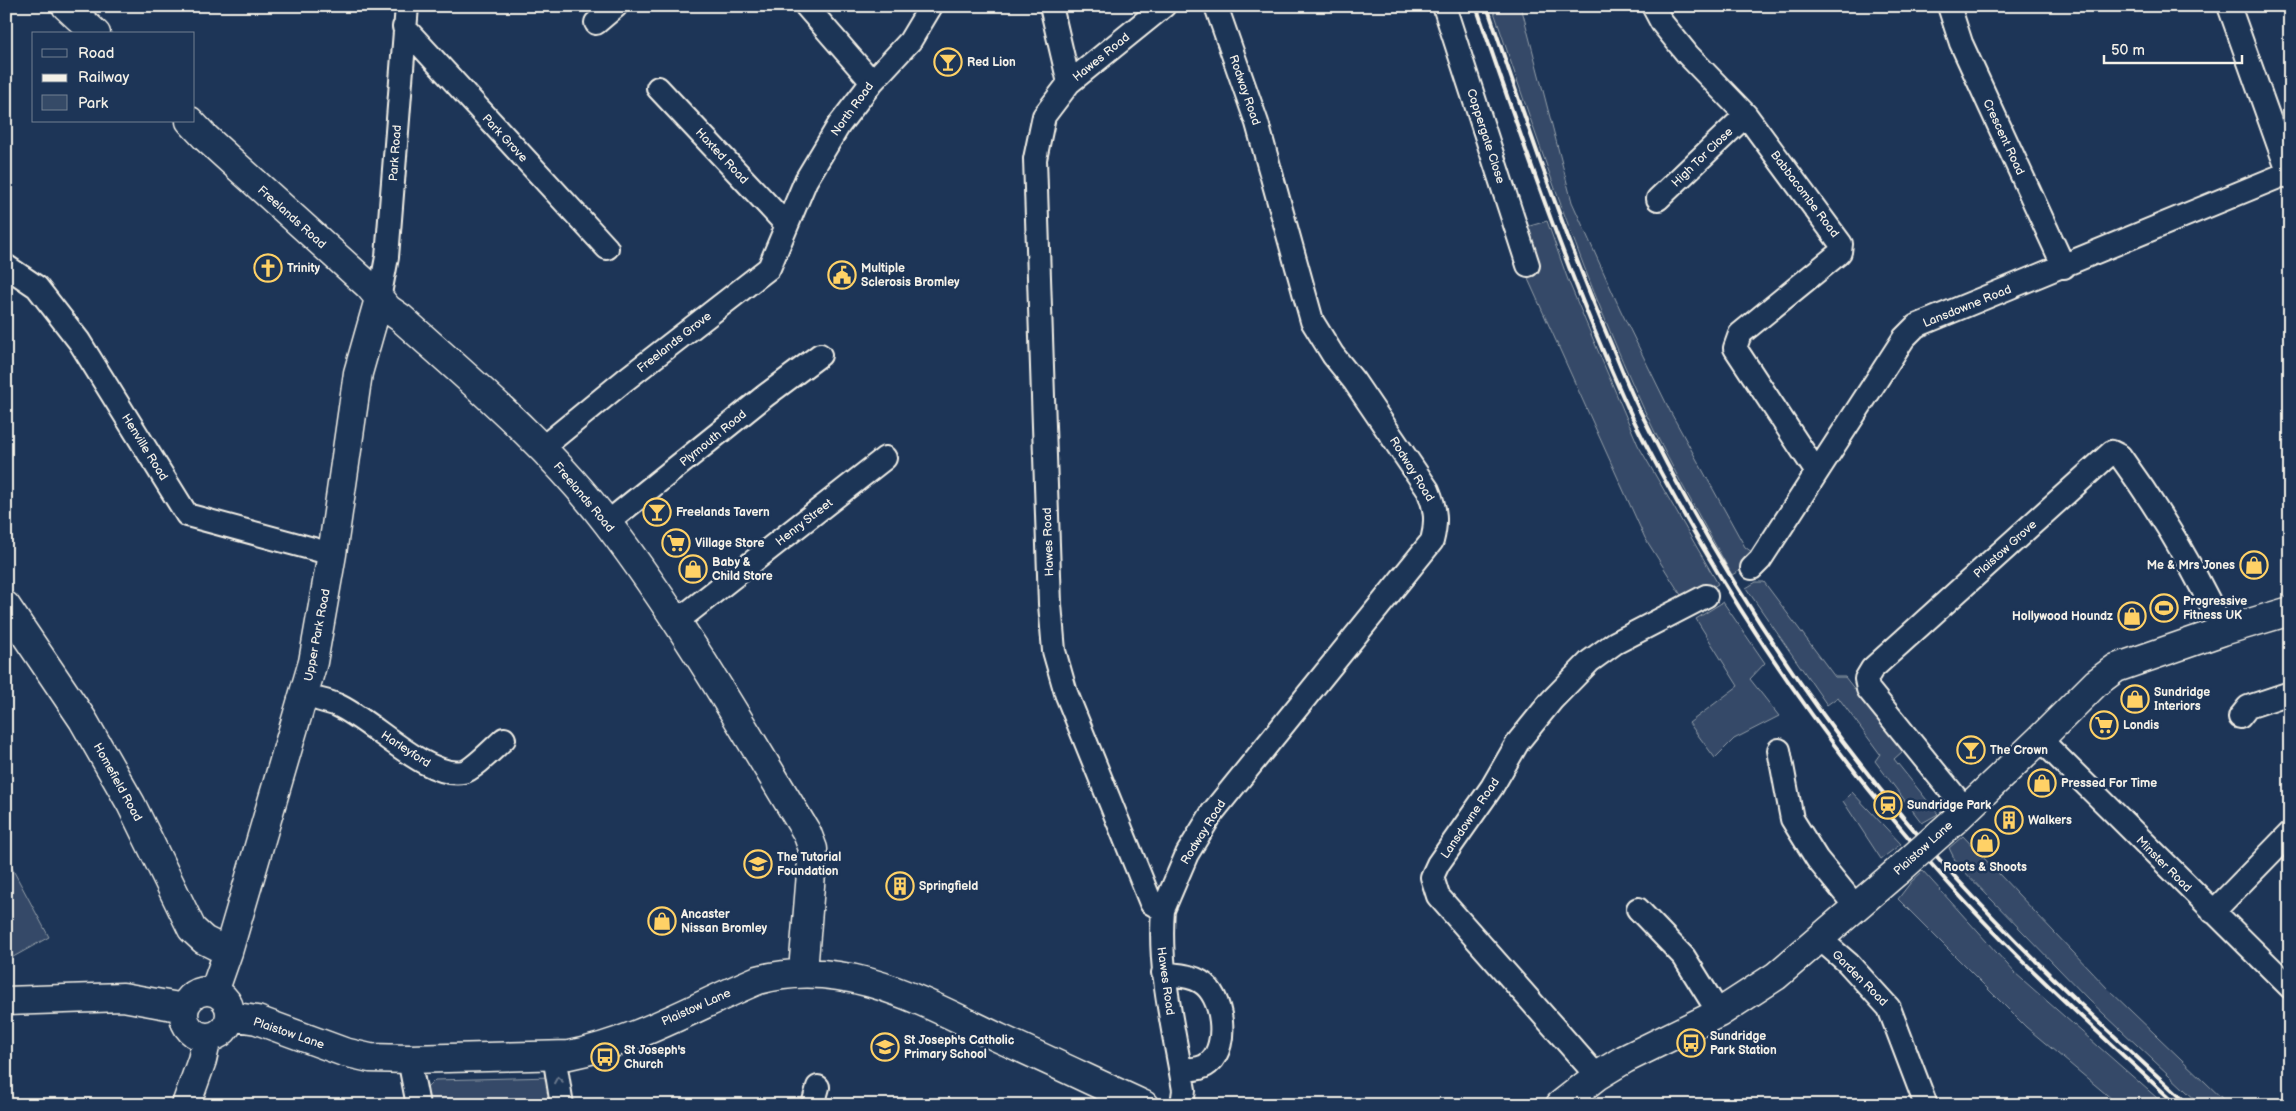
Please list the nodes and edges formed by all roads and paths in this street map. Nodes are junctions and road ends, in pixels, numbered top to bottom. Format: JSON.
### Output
{"nodes":[{"id":1,"x":66,"y":6,"type":"edge"},
{"id":2,"x":616,"y":6,"type":"edge"},
{"id":3,"x":806,"y":6,"type":"edge"},
{"id":4,"x":931,"y":6,"type":"edge"},
{"id":5,"x":1051,"y":6,"type":"edge"},
{"id":6,"x":1164,"y":6,"type":"edge"},
{"id":7,"x":1216,"y":6,"type":"edge"},
{"id":8,"x":1444,"y":6,"type":"edge"},
{"id":9,"x":1653,"y":6,"type":"edge"},
{"id":10,"x":1949,"y":6,"type":"edge"},
{"id":11,"x":2229,"y":6,"type":"edge"},
{"id":12,"x":406,"y":17,"type":"edge"},
{"id":13,"x":596,"y":23,"type":"dead end"},
{"id":14,"x":94,"y":32,"type":"edge"},
{"id":15,"x":872,"y":82,"type":"junction"},
{"id":16,"x":1069,"y":83,"type":"junction"},
{"id":17,"x":658,"y":88,"type":"dead end"},
{"id":18,"x":1746,"y":115,"type":"junction"},
{"id":19,"x":191,"y":122,"type":"edge"},
{"id":20,"x":2289,"y":175,"type":"edge"},
{"id":21,"x":1658,"y":199,"type":"dead end"},
{"id":22,"x":787,"y":222,"type":"junction"},
{"id":23,"x":607,"y":248,"type":"dead end"},
{"id":24,"x":1528,"y":265,"type":"dead end"},
{"id":25,"x":6,"y":266,"type":"edge"},
{"id":26,"x":2064,"y":267,"type":"junction"},
{"id":27,"x":379,"y":299,"type":"junction"},
{"id":28,"x":820,"y":355,"type":"dead end"},
{"id":29,"x":542,"y":448,"type":"junction"},
{"id":30,"x":885,"y":458,"type":"dead end"},
{"id":31,"x":1816,"y":471,"type":"junction"},
{"id":32,"x":607,"y":523,"type":"junction"},
{"id":33,"x":332,"y":554,"type":"junction"},
{"id":34,"x":1752,"y":568,"type":"dead end"},
{"id":35,"x":1706,"y":596,"type":"dead end"},
{"id":36,"x":6,"y":606,"type":"edge"},
{"id":37,"x":2290,"y":611,"type":"edge"},
{"id":38,"x":676,"y":622,"type":"junction"},
{"id":39,"x":2223,"y":631,"type":"junction"},
{"id":40,"x":2290,"y":693,"type":"edge"},
{"id":41,"x":304,"y":695,"type":"junction"},
{"id":42,"x":2240,"y":717,"type":"dead end"},
{"id":43,"x":504,"y":739,"type":"dead end"},
{"id":44,"x":2040,"y":739,"type":"junction"},
{"id":45,"x":1780,"y":750,"type":"dead end"},
{"id":46,"x":1960,"y":815,"type":"junction"},
{"id":47,"x":2290,"y":833,"type":"edge"},
{"id":48,"x":1856,"y":907,"type":"junction"},
{"id":49,"x":1638,"y":909,"type":"dead end"},
{"id":50,"x":1163,"y":910,"type":"junction"},
{"id":51,"x":2213,"y":912,"type":"junction"},
{"id":52,"x":1820,"y":939,"type":"junction"},
{"id":53,"x":228,"y":952,"type":"junction"},
{"id":54,"x":805,"y":972,"type":"junction"},
{"id":55,"x":1163,"y":973,"type":"junction"},
{"id":56,"x":2290,"y":987,"type":"edge"},
{"id":57,"x":214,"y":992,"type":"junction"},
{"id":58,"x":6,"y":1001,"type":"edge"},
{"id":59,"x":184,"y":1008,"type":"junction"},
{"id":60,"x":1719,"y":1013,"type":"junction"},
{"id":61,"x":230,"y":1016,"type":"junction"},
{"id":62,"x":207,"y":1038,"type":"junction"},
{"id":63,"x":554,"y":1055,"type":"junction"},
{"id":64,"x":409,"y":1059,"type":"junction"},
{"id":65,"x":1181,"y":1070,"type":"junction"},
{"id":66,"x":1597,"y":1076,"type":"junction"},
{"id":67,"x":186,"y":1105,"type":"edge"},
{"id":68,"x":418,"y":1105,"type":"edge"},
{"id":69,"x":562,"y":1105,"type":"edge"},
{"id":70,"x":1144,"y":1105,"type":"edge"},
{"id":71,"x":1182,"y":1105,"type":"edge"},
{"id":72,"x":1560,"y":1105,"type":"edge"},
{"id":73,"x":1926,"y":1105,"type":"edge"}],
"edges":[{"from":1,"to":14,"type":"street"},
{"from":2,"to":13,"type":"street"},
{"from":3,"to":15,"type":"street"},
{"from":4,"to":15,"type":"street","name":"North Road"},
{"from":5,"to":16,"type":"street"},
{"from":6,"to":16,"type":"street","name":"Hawes Road"},
{"from":7,"to":50,"type":"street","name":"Rodway Road"},
{"from":8,"to":24,"type":"street","name":"Coppergate Close"},
{"from":9,"to":18,"type":"street","name":"Babbacombe Road"},
{"from":10,"to":26,"type":"street","name":"Crescent Road"},
{"from":11,"to":20,"type":"street"},
{"from":12,"to":23,"type":"street","name":"Park Grove"},
{"from":12,"to":27,"type":"street","name":"Park Road"},
{"from":15,"to":22,"type":"street","name":"North Road"},
{"from":16,"to":50,"type":"street","name":"Hawes Road"},
{"from":17,"to":22,"type":"street","name":"Haxted Road"},
{"from":18,"to":21,"type":"street","name":"High Tor Close"},
{"from":18,"to":31,"type":"street","name":"Babbacombe Road"},
{"from":19,"to":27,"type":"street","name":"Freelands Road"},
{"from":20,"to":26,"type":"street","name":"Lansdowne Road"},
{"from":22,"to":29,"type":"street","name":"Freelands Grove"},
{"from":25,"to":33,"type":"street","name":"Henville Road"},
{"from":26,"to":31,"type":"street","name":"Lansdowne Road"},
{"from":27,"to":29,"type":"street","name":"Freelands Road"},
{"from":27,"to":33,"type":"street","name":"Upper Park Road"},
{"from":28,"to":32,"type":"street","name":"Plymouth Road"},
{"from":29,"to":32,"type":"street","name":"Freelands Road"},
{"from":30,"to":38,"type":"street","name":"Henry Street"},
{"from":31,"to":34,"type":"street","name":"Lansdowne Road"},
{"from":32,"to":38,"type":"street","name":"Freelands Road"},
{"from":33,"to":41,"type":"street","name":"Upper Park Road"},
{"from":35,"to":66,"type":"street","name":"Lansdowne Road"},
{"from":36,"to":53,"type":"street","name":"Homefield Road"},
{"from":37,"to":39,"type":"street","name":"Plaistow Lane"},
{"from":38,"to":54,"type":"street","name":"Freelands Road"},
{"from":39,"to":44,"type":"street","name":"Plaistow Lane"},
{"from":39,"to":46,"type":"street","name":"Plaistow Grove"},
{"from":40,"to":42,"type":"street"},
{"from":41,"to":43,"type":"street","name":"Harleyford"},
{"from":41,"to":53,"type":"street","name":"Upper Park Road"},
{"from":44,"to":46,"type":"street","name":"Plaistow Lane"},
{"from":44,"to":51,"type":"street","name":"Minster Road"},
{"from":45,"to":48,"type":"street"},
{"from":46,"to":48,"type":"street","name":"Plaistow Lane","bridge":true},
{"from":47,"to":51,"type":"street"},
{"from":48,"to":52,"type":"street","name":"Plaistow Lane"},
{"from":49,"to":60,"type":"street"},
{"from":50,"to":55,"type":"street","name":"Hawes Road"},
{"from":51,"to":56,"type":"street","name":"Minster Road"},
{"from":52,"to":60,"type":"street","name":"Plaistow Lane"},
{"from":52,"to":73,"type":"street","name":"Garden Road"},
{"from":53,"to":57,"type":"street","name":"Upper Park Road"},
{"from":54,"to":63,"type":"street","name":"Plaistow Lane"},
{"from":54,"to":70,"type":"street","name":"Plaistow Lane"},
{"from":55,"to":65,"type":"street","name":"Hawes Road"},
{"from":55,"to":65,"type":"street"},
{"from":57,"to":59,"type":"street"},
{"from":57,"to":61,"type":"street"},
{"from":58,"to":59,"type":"street"},
{"from":59,"to":62,"type":"street"},
{"from":60,"to":66,"type":"street","name":"Plaistow Lane"},
{"from":61,"to":62,"type":"street"},
{"from":61,"to":64,"type":"street","name":"Plaistow Lane"},
{"from":62,"to":67,"type":"street"},
{"from":63,"to":64,"type":"street","name":"Plaistow Lane"},
{"from":69,"to":63,"type":"street","one_way":true},
{"from":64,"to":68,"type":"street"},
{"from":65,"to":71,"type":"street","name":"Hawes Road"},
{"from":66,"to":72,"type":"street","name":"Plaistow Lane"}]}
